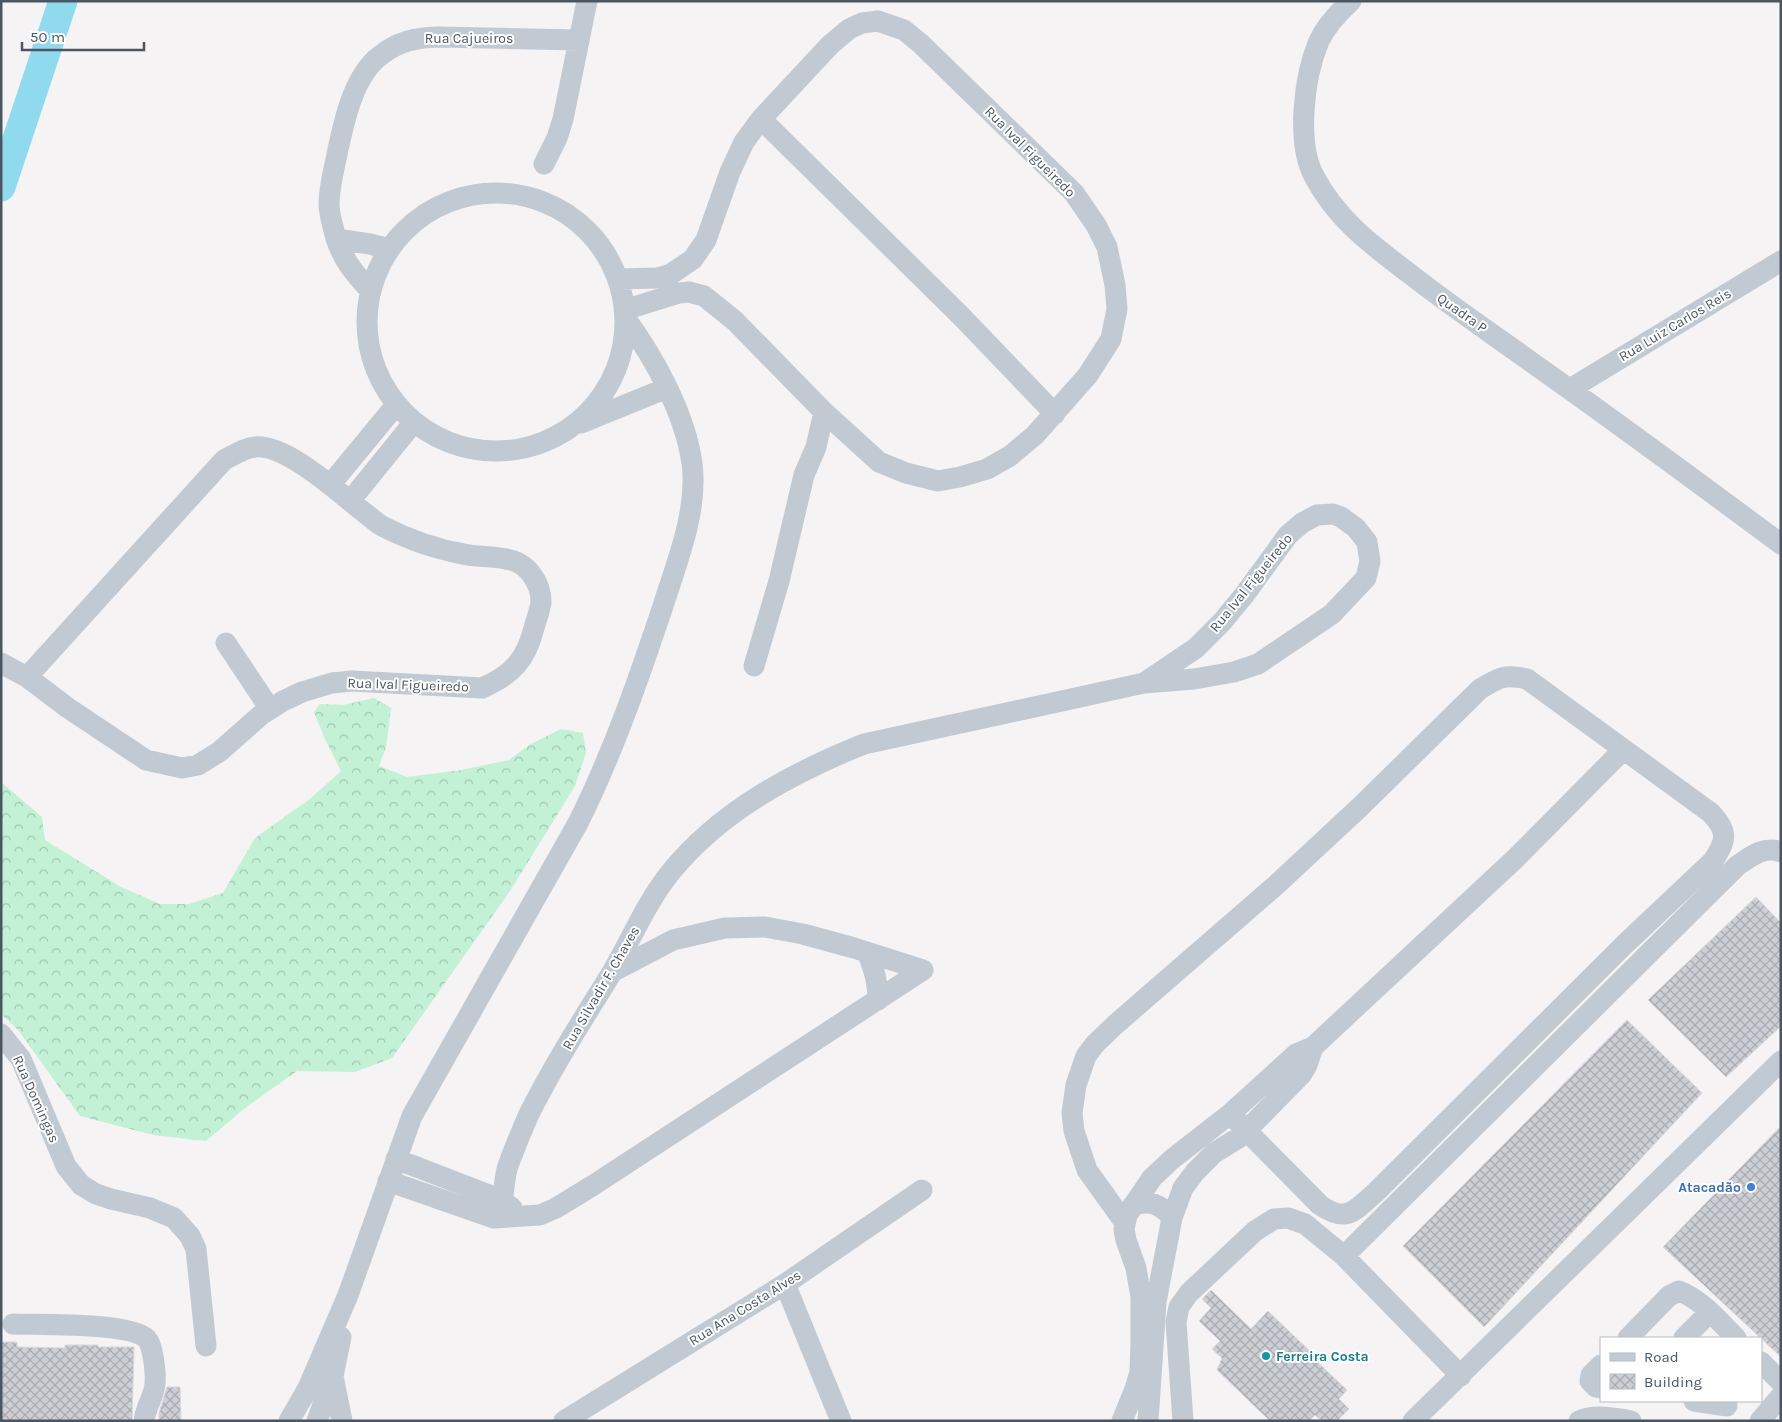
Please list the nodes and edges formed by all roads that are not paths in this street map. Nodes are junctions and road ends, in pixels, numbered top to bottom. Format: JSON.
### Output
{"nodes":[{"id":1,"x":587,"y":1,"type":"edge"},
{"id":2,"x":1351,"y":1,"type":"edge"},
{"id":3,"x":579,"y":40,"type":"junction"},
{"id":4,"x":761,"y":119,"type":"junction"},
{"id":5,"x":544,"y":164,"type":"dead end"},
{"id":6,"x":336,"y":239,"type":"junction"},
{"id":7,"x":388,"y":249,"type":"junction"},
{"id":8,"x":693,"y":259,"type":"junction"},
{"id":9,"x":1781,"y":261,"type":"edge"},
{"id":10,"x":618,"y":279,"type":"junction"},
{"id":11,"x":368,"y":289,"type":"junction"},
{"id":12,"x":704,"y":296,"type":"junction"},
{"id":13,"x":625,"y":314,"type":"junction"},
{"id":14,"x":667,"y":388,"type":"junction"},
{"id":15,"x":1570,"y":389,"type":"junction"},
{"id":16,"x":396,"y":405,"type":"junction"},
{"id":17,"x":824,"y":412,"type":"junction"},
{"id":18,"x":1055,"y":414,"type":"junction"},
{"id":19,"x":414,"y":422,"type":"junction"},
{"id":20,"x":576,"y":425,"type":"junction"},
{"id":21,"x":842,"y":429,"type":"junction"},
{"id":22,"x":816,"y":447,"type":"junction"},
{"id":23,"x":330,"y":486,"type":"junction"},
{"id":24,"x":350,"y":502,"type":"junction"},
{"id":25,"x":1781,"y":544,"type":"edge"},
{"id":26,"x":226,"y":642,"type":"dead end"},
{"id":27,"x":1200,"y":644,"type":"junction"},
{"id":28,"x":1,"y":663,"type":"edge"},
{"id":29,"x":754,"y":666,"type":"dead end"},
{"id":30,"x":1214,"y":675,"type":"junction"},
{"id":31,"x":27,"y":677,"type":"junction"},
{"id":32,"x":1144,"y":683,"type":"junction"},
{"id":33,"x":270,"y":709,"type":"junction"},
{"id":34,"x":1623,"y":750,"type":"junction"},
{"id":35,"x":718,"y":826,"type":"joint"},
{"id":36,"x":1781,"y":852,"type":"edge"},
{"id":37,"x":642,"y":915,"type":"junction"},
{"id":38,"x":673,"y":940,"type":"junction"},
{"id":39,"x":868,"y":952,"type":"junction"},
{"id":40,"x":612,"y":972,"type":"junction"},
{"id":41,"x":878,"y":1000,"type":"junction"},
{"id":42,"x":1,"y":1034,"type":"edge"},
{"id":43,"x":1313,"y":1048,"type":"junction"},
{"id":44,"x":1781,"y":1060,"type":"edge"},
{"id":45,"x":1230,"y":1114,"type":"junction"},
{"id":46,"x":1246,"y":1131,"type":"junction"},
{"id":47,"x":396,"y":1159,"type":"junction"},
{"id":48,"x":388,"y":1181,"type":"junction"},
{"id":49,"x":922,"y":1190,"type":"dead end"},
{"id":50,"x":488,"y":1205,"type":"junction"},
{"id":51,"x":1129,"y":1214,"type":"junction"},
{"id":52,"x":1172,"y":1218,"type":"junction"},
{"id":53,"x":1344,"y":1256,"type":"junction"},
{"id":54,"x":1136,"y":1272,"type":"junction"},
{"id":55,"x":1161,"y":1272,"type":"junction"},
{"id":56,"x":785,"y":1284,"type":"junction"},
{"id":57,"x":348,"y":1294,"type":"junction"},
{"id":58,"x":1710,"y":1312,"type":"junction"},
{"id":59,"x":13,"y":1324,"type":"dead end"},
{"id":60,"x":1629,"y":1337,"type":"edge"},
{"id":61,"x":1685,"y":1337,"type":"edge"},
{"id":62,"x":1733,"y":1337,"type":"edge"},
{"id":63,"x":206,"y":1346,"type":"dead end"},
{"id":64,"x":1762,"y":1363,"type":"edge"},
{"id":65,"x":1600,"y":1366,"type":"edge"},
{"id":66,"x":333,"y":1376,"type":"junction"},
{"id":67,"x":1461,"y":1376,"type":"junction"},
{"id":68,"x":1781,"y":1382,"type":"edge"},
{"id":69,"x":1600,"y":1388,"type":"edge"},
{"id":70,"x":1781,"y":1396,"type":"edge"},
{"id":71,"x":1698,"y":1402,"type":"edge"},
{"id":72,"x":1724,"y":1409,"type":"edge"},
{"id":73,"x":144,"y":1421,"type":"edge"},
{"id":74,"x":289,"y":1421,"type":"edge"},
{"id":75,"x":317,"y":1421,"type":"edge"},
{"id":76,"x":342,"y":1421,"type":"edge"},
{"id":77,"x":564,"y":1421,"type":"edge"},
{"id":78,"x":841,"y":1421,"type":"edge"},
{"id":79,"x":1122,"y":1421,"type":"edge"},
{"id":80,"x":1148,"y":1421,"type":"edge"},
{"id":81,"x":1183,"y":1421,"type":"edge"},
{"id":82,"x":1413,"y":1421,"type":"edge"},
{"id":83,"x":1579,"y":1421,"type":"edge"},
{"id":84,"x":1631,"y":1421,"type":"edge"},
{"id":85,"x":1760,"y":1421,"type":"edge"}],
"edges":[{"from":1,"to":3,"type":"street"},
{"from":2,"to":15,"type":"street","name":"Quadra P"},
{"from":3,"to":5,"type":"street"},
{"from":3,"to":6,"type":"street","name":"Rua Cajueiros"},
{"from":4,"to":8,"type":"street","name":"Rua Ival Figueiredo"},
{"from":4,"to":18,"type":"street"},
{"from":4,"to":18,"type":"street","name":"Rua Ival Figueiredo"},
{"from":6,"to":7,"type":"street"},
{"from":6,"to":11,"type":"street","name":"Rua Cajueiros"},
{"from":7,"to":10,"type":"street"},
{"from":7,"to":11,"type":"street"},
{"from":8,"to":10,"type":"street","name":"Rua Ival Figueiredo"},
{"from":8,"to":12,"type":"street"},
{"from":9,"to":15,"type":"street","name":"Rua Luiz Carlos Reis"},
{"from":10,"to":13,"type":"street"},
{"from":11,"to":16,"type":"street"},
{"from":12,"to":13,"type":"street","name":"Rua Ival Figueiredo"},
{"from":12,"to":17,"type":"street","name":"Rua Ival Figueiredo"},
{"from":13,"to":14,"type":"street"},
{"from":13,"to":20,"type":"street"},
{"from":14,"to":20,"type":"street"},
{"from":14,"to":47,"type":"street"},
{"from":15,"to":25,"type":"street","name":"Quadra P"},
{"from":16,"to":19,"type":"street"},
{"from":16,"to":23,"type":"street"},
{"from":17,"to":21,"type":"street","name":"Rua Ival Figueiredo"},
{"from":17,"to":22,"type":"street"},
{"from":18,"to":21,"type":"street","name":"Rua Ival Figueiredo"},
{"from":19,"to":20,"type":"street"},
{"from":19,"to":24,"type":"street"},
{"from":21,"to":22,"type":"street"},
{"from":22,"to":29,"type":"street"},
{"from":23,"to":24,"type":"street","name":"Rua Ival Figueiredo"},
{"from":23,"to":31,"type":"street","name":"Rua Ival Figueiredo"},
{"from":24,"to":33,"type":"street","name":"Rua Ival Figueiredo"},
{"from":26,"to":33,"type":"street"},
{"from":27,"to":30,"type":"street"},
{"from":27,"to":30,"type":"street","name":"Rua Ival Figueiredo"},
{"from":27,"to":32,"type":"street","name":"Rua Ival Figueiredo"},
{"from":28,"to":31,"type":"street","name":"Rua Ival Figueiredo"},
{"from":30,"to":32,"type":"street","name":"Rua Ival Figueiredo"},
{"from":31,"to":33,"type":"street","name":"Rua Ival Figueiredo"},
{"from":32,"to":35,"type":"street","name":"Rua Ival Figueiredo"},
{"from":34,"to":43,"type":"street"},
{"from":34,"to":46,"type":"street"},
{"from":34,"to":51,"type":"street"},
{"from":35,"to":37,"type":"street","name":"Rua Silvadir F. Chaves"},
{"from":36,"to":53,"type":"street"},
{"from":37,"to":38,"type":"street"},
{"from":37,"to":40,"type":"street","name":"Rua Silvadir F. Chaves"},
{"from":38,"to":39,"type":"street"},
{"from":38,"to":40,"type":"street"},
{"from":39,"to":41,"type":"street"},
{"from":39,"to":41,"type":"street"},
{"from":40,"to":50,"type":"street","name":"Rua Silvadir F. Chaves"},
{"from":41,"to":50,"type":"street"},
{"from":42,"to":63,"type":"street","name":"Rua Domingas"},
{"from":43,"to":45,"type":"street"},
{"from":43,"to":46,"type":"street"},
{"from":44,"to":67,"type":"street"},
{"from":45,"to":46,"type":"street"},
{"from":45,"to":51,"type":"street"},
{"from":46,"to":52,"type":"street"},
{"from":47,"to":48,"type":"street"},
{"from":47,"to":50,"type":"street"},
{"from":48,"to":50,"type":"street"},
{"from":48,"to":57,"type":"street"},
{"from":49,"to":56,"type":"street","name":"Rua Ana Costa Alves"},
{"from":51,"to":52,"type":"street"},
{"from":51,"to":54,"type":"street"},
{"from":52,"to":55,"type":"street"},
{"from":53,"to":67,"type":"street"},
{"from":53,"to":81,"type":"street"},
{"from":54,"to":55,"type":"street"},
{"from":54,"to":79,"type":"street"},
{"from":55,"to":80,"type":"street"},
{"from":56,"to":77,"type":"street","name":"Rua Ana Costa Alves"},
{"from":56,"to":78,"type":"street"},
{"from":57,"to":66,"type":"street"},
{"from":57,"to":74,"type":"street"},
{"from":58,"to":60,"type":"street"},
{"from":58,"to":61,"type":"street"},
{"from":58,"to":62,"type":"street"},
{"from":59,"to":73,"type":"street"},
{"from":64,"to":68,"type":"street"},
{"from":65,"to":69,"type":"street"},
{"from":66,"to":75,"type":"street"},
{"from":66,"to":76,"type":"street"},
{"from":67,"to":82,"type":"street"},
{"from":70,"to":85,"type":"street"},
{"from":71,"to":72,"type":"street"},
{"from":83,"to":84,"type":"street"}]}
